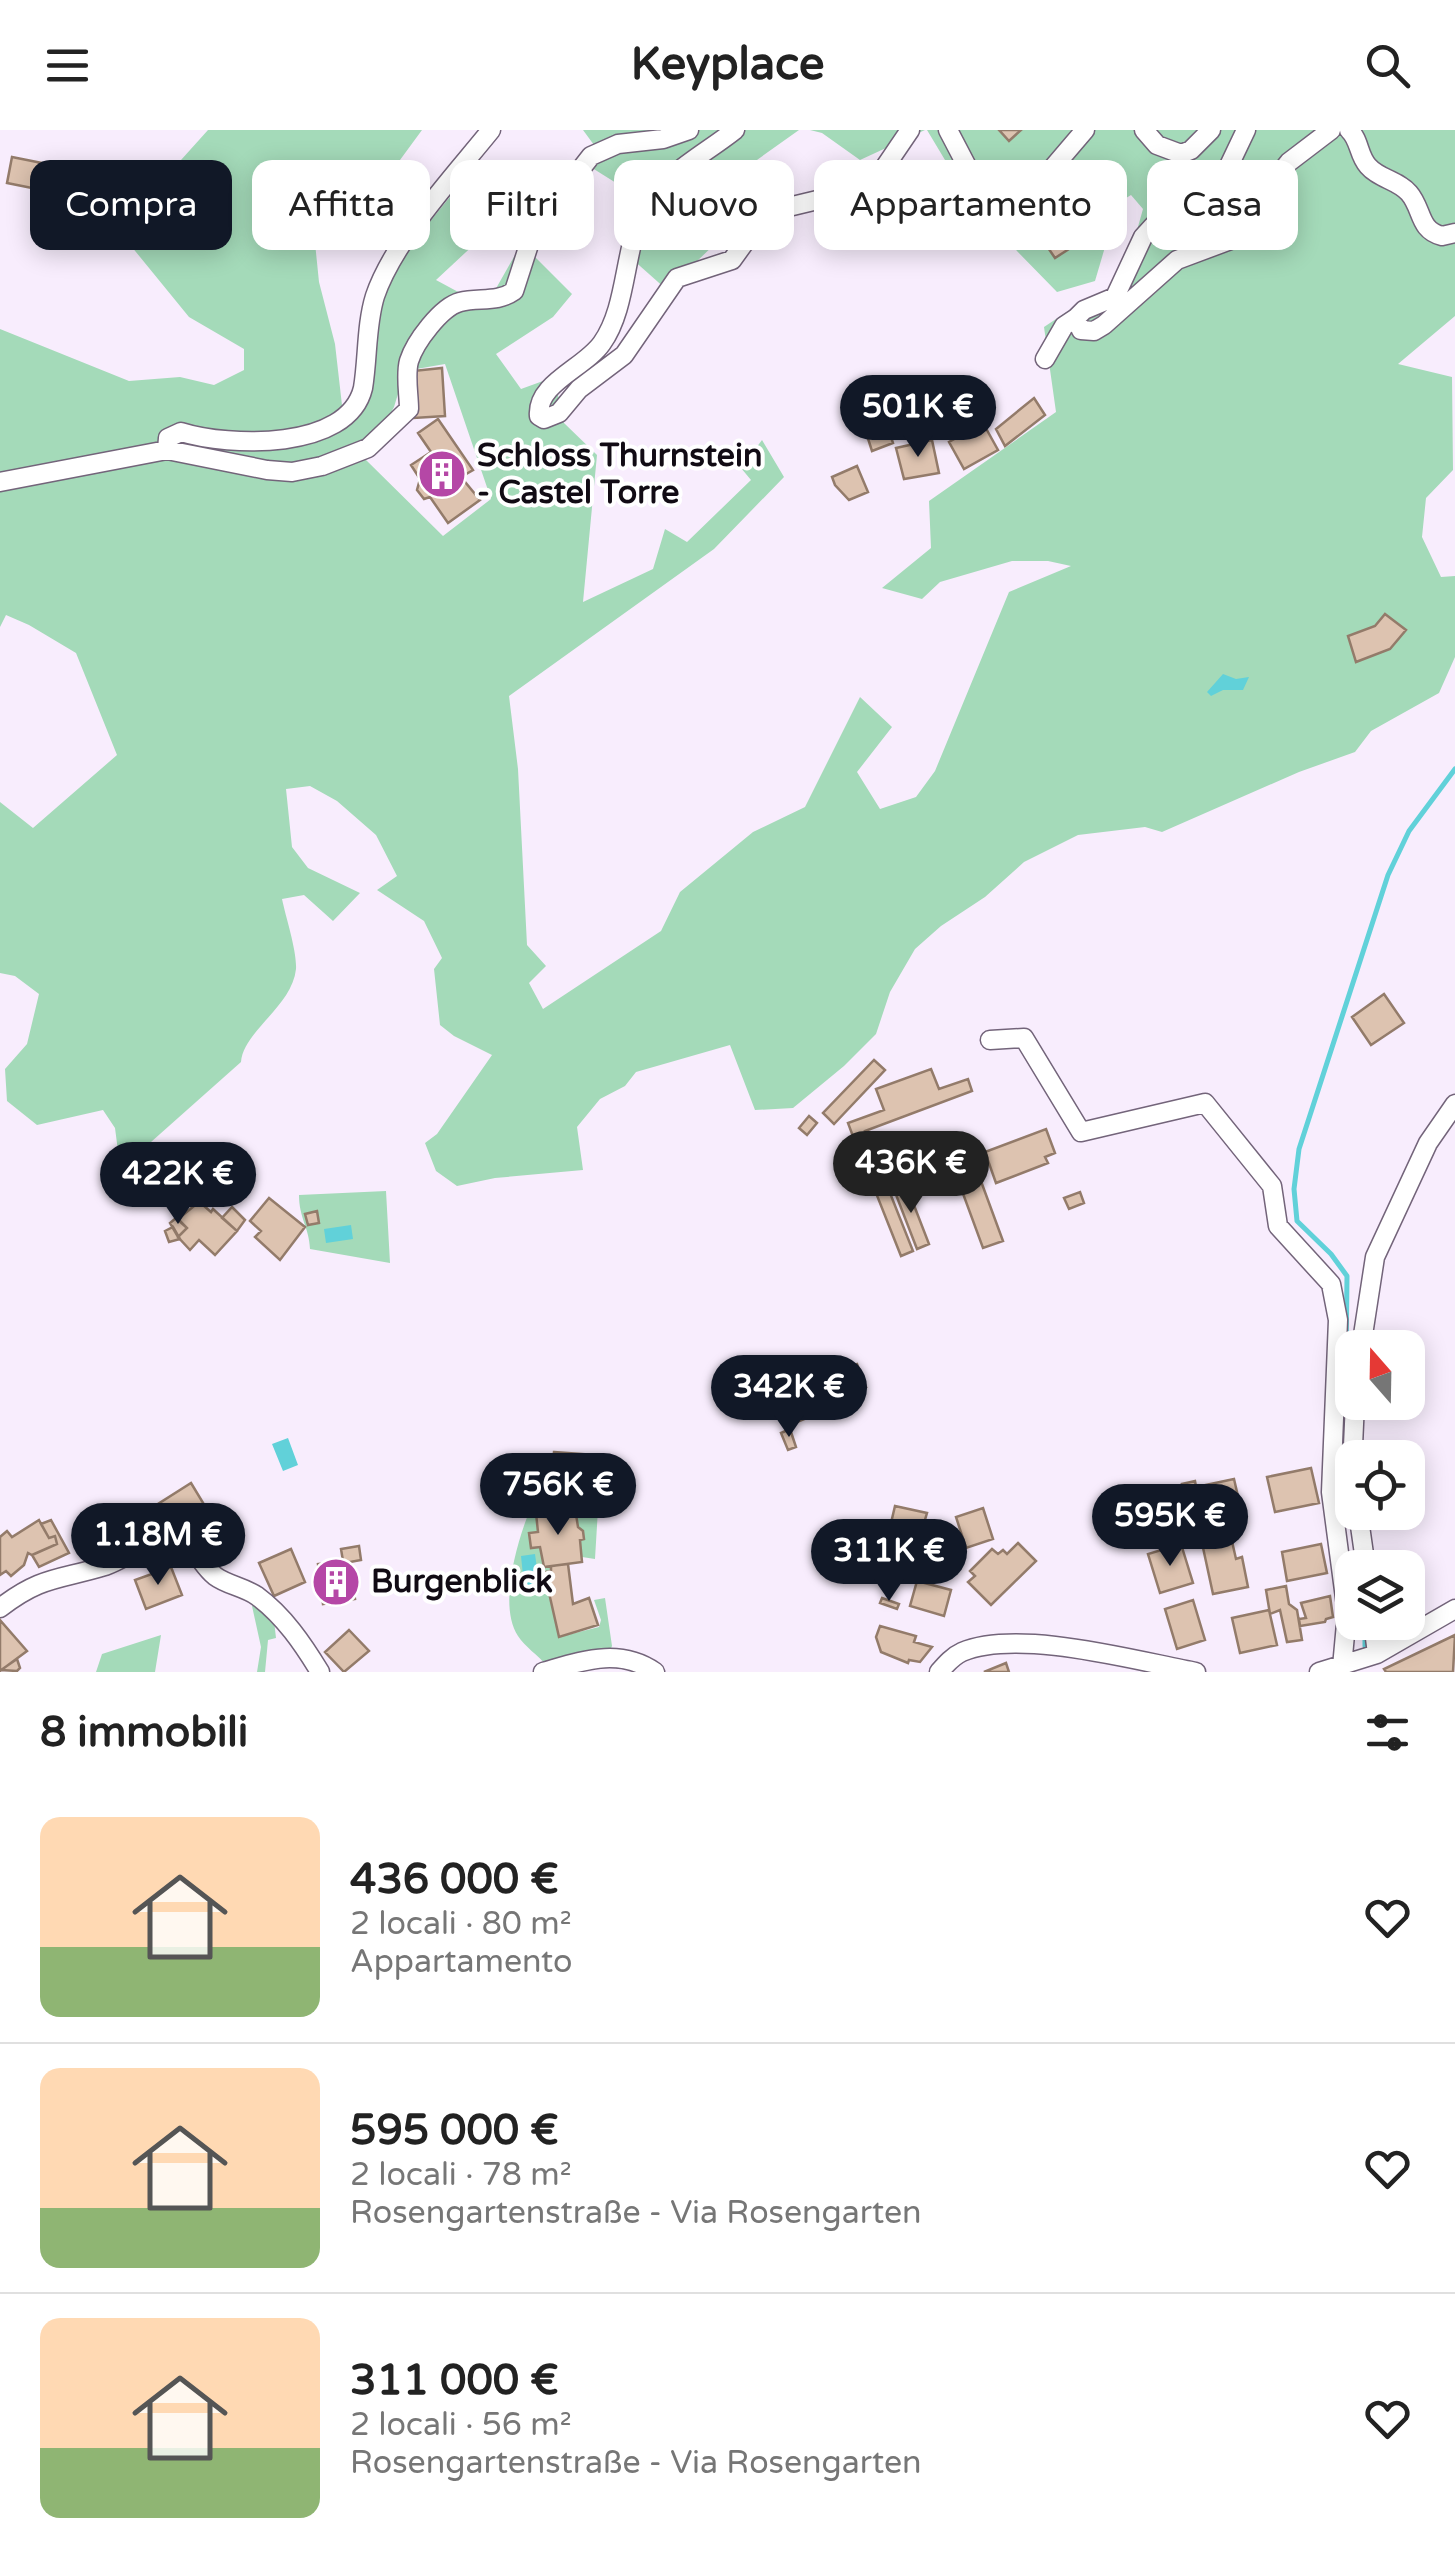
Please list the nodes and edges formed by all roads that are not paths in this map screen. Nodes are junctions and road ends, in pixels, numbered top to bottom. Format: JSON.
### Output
{"nodes":[{"id":1,"x":491,"y":130,"type":"edge"},
{"id":2,"x":689,"y":130,"type":"edge"},
{"id":3,"x":735,"y":130,"type":"edge"},
{"id":4,"x":910,"y":130,"type":"edge"},
{"id":5,"x":948,"y":130,"type":"edge"},
{"id":6,"x":1085,"y":130,"type":"edge"},
{"id":7,"x":1144,"y":130,"type":"edge"},
{"id":8,"x":1210,"y":130,"type":"edge"},
{"id":9,"x":1246,"y":130,"type":"edge"},
{"id":10,"x":1331,"y":130,"type":"edge"},
{"id":11,"x":1349,"y":130,"type":"edge"},
{"id":12,"x":1455,"y":233,"type":"edge"},
{"id":13,"x":1076,"y":318,"type":"junction"},
{"id":14,"x":1046,"y":358,"type":"dead end"},
{"id":15,"x":167,"y":450,"type":"junction"},
{"id":16,"x":0,"y":482,"type":"edge"},
{"id":17,"x":990,"y":1040,"type":"dead end"},
{"id":18,"x":1455,"y":1104,"type":"edge"},
{"id":19,"x":1364,"y":1330,"type":"edge"},
{"id":20,"x":0,"y":1608,"type":"edge"},
{"id":21,"x":1455,"y":1608,"type":"edge"},
{"id":22,"x":1376,"y":1640,"type":"edge"},
{"id":23,"x":1378,"y":1654,"type":"junction"},
{"id":24,"x":1342,"y":1667,"type":"junction"},
{"id":25,"x":320,"y":1672,"type":"edge"},
{"id":26,"x":543,"y":1672,"type":"edge"},
{"id":27,"x":655,"y":1672,"type":"edge"},
{"id":28,"x":939,"y":1672,"type":"edge"},
{"id":29,"x":1196,"y":1672,"type":"edge"},
{"id":30,"x":1319,"y":1672,"type":"edge"}],
"edges":[{"from":1,"to":15,"type":"street"},
{"from":2,"to":15,"type":"street"},
{"from":3,"to":4,"type":"street"},
{"from":5,"to":6,"type":"street"},
{"from":7,"to":8,"type":"street"},
{"from":9,"to":13,"type":"street"},
{"from":10,"to":13,"type":"street"},
{"from":11,"to":12,"type":"street"},
{"from":13,"to":14,"type":"street"},
{"from":15,"to":16,"type":"street"},
{"from":17,"to":24,"type":"street"},
{"from":18,"to":19,"type":"street"},
{"from":20,"to":25,"type":"street"},
{"from":21,"to":23,"type":"street"},
{"from":22,"to":23,"type":"street"},
{"from":23,"to":24,"type":"street"},
{"from":24,"to":30,"type":"street"},
{"from":26,"to":27,"type":"street"},
{"from":28,"to":29,"type":"street"}]}
